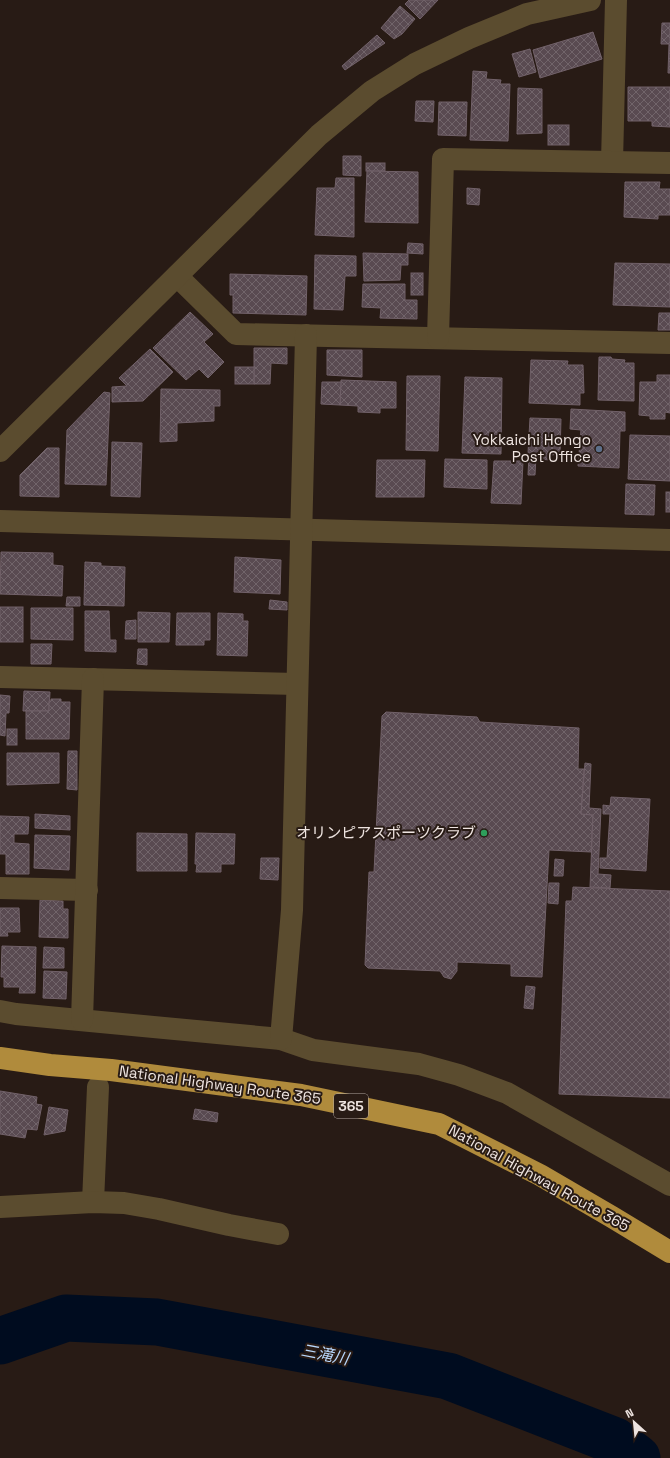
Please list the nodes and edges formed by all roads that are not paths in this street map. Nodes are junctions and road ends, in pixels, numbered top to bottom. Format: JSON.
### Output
{"nodes":[{"id":1,"x":590,"y":0,"type":"edge"},
{"id":2,"x":616,"y":0,"type":"edge"},
{"id":3,"x":612,"y":162,"type":"junction"},
{"id":4,"x":670,"y":163,"type":"edge"},
{"id":5,"x":177,"y":276,"type":"junction"},
{"id":6,"x":306,"y":335,"type":"junction"},
{"id":7,"x":438,"y":338,"type":"junction"},
{"id":8,"x":670,"y":344,"type":"edge"},
{"id":9,"x":0,"y":451,"type":"edge"},
{"id":10,"x":0,"y":521,"type":"edge"},
{"id":11,"x":302,"y":530,"type":"junction"},
{"id":12,"x":670,"y":540,"type":"edge"},
{"id":13,"x":0,"y":677,"type":"edge"},
{"id":14,"x":93,"y":679,"type":"junction"},
{"id":15,"x":297,"y":684,"type":"junction"},
{"id":16,"x":0,"y":888,"type":"edge"},
{"id":17,"x":87,"y":890,"type":"junction"},
{"id":18,"x":0,"y":1011,"type":"edge"},
{"id":19,"x":82,"y":1020,"type":"junction"},
{"id":20,"x":281,"y":1039,"type":"junction"},
{"id":21,"x":0,"y":1058,"type":"edge"},
{"id":22,"x":98,"y":1087,"type":"dead end"},
{"id":23,"x":670,"y":1185,"type":"edge"},
{"id":24,"x":93,"y":1202,"type":"junction"},
{"id":25,"x":0,"y":1207,"type":"edge"},
{"id":26,"x":278,"y":1234,"type":"dead end"},
{"id":27,"x":670,"y":1252,"type":"edge"}],
"edges":[{"from":1,"to":5,"type":"street"},
{"from":2,"to":3,"type":"street"},
{"from":3,"to":4,"type":"street"},
{"from":3,"to":7,"type":"street"},
{"from":5,"to":6,"type":"street"},
{"from":5,"to":9,"type":"street"},
{"from":6,"to":7,"type":"street"},
{"from":6,"to":11,"type":"street"},
{"from":7,"to":8,"type":"street"},
{"from":10,"to":11,"type":"street"},
{"from":11,"to":12,"type":"street"},
{"from":11,"to":15,"type":"street"},
{"from":13,"to":14,"type":"street"},
{"from":14,"to":15,"type":"street"},
{"from":14,"to":17,"type":"street"},
{"from":15,"to":20,"type":"street"},
{"from":16,"to":17,"type":"street"},
{"from":17,"to":19,"type":"street"},
{"from":18,"to":19,"type":"street"},
{"from":19,"to":20,"type":"street"},
{"from":20,"to":23,"type":"street"},
{"from":21,"to":27,"type":"highway","name":"National Highway Route 365","number":"365"},
{"from":22,"to":24,"type":"street"},
{"from":24,"to":25,"type":"street"},
{"from":24,"to":26,"type":"street"}]}
